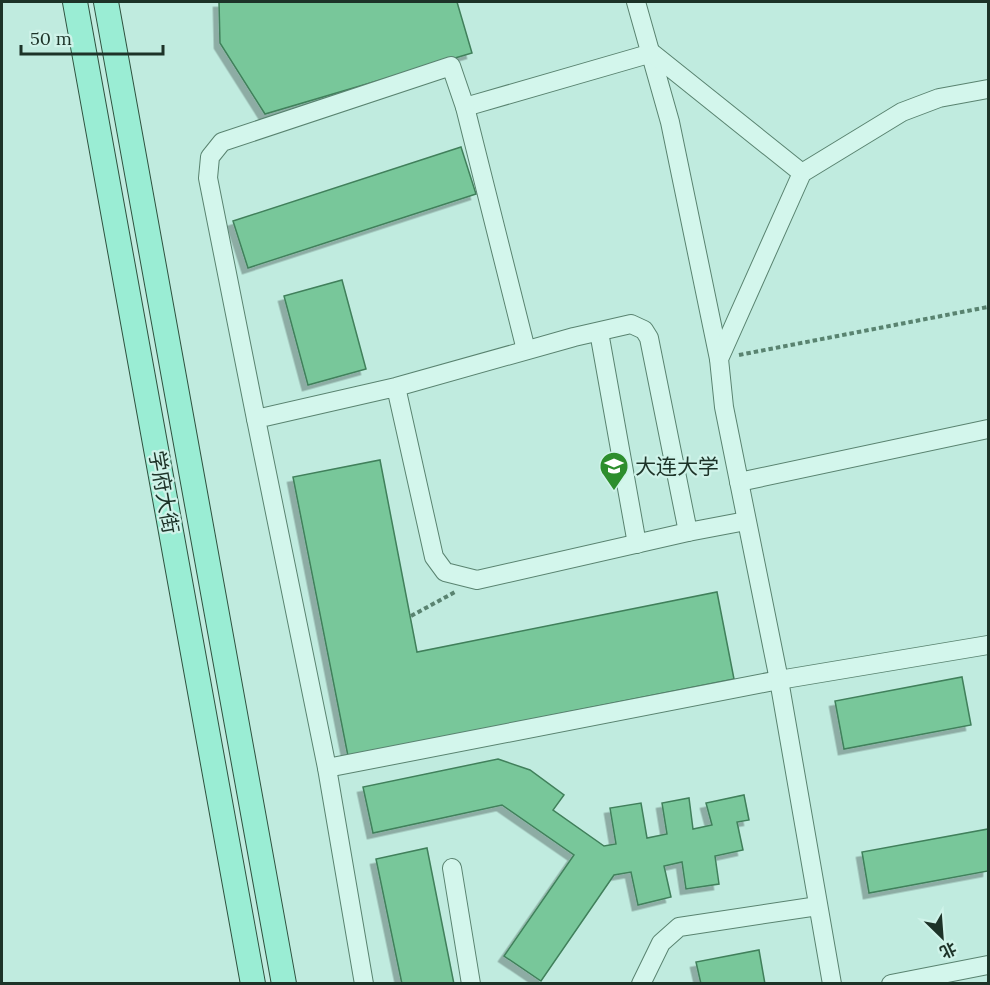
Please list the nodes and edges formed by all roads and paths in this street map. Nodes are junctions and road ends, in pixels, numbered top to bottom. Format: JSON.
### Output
{"nodes":[{"id":1,"x":75,"y":2,"type":"edge"},
{"id":2,"x":106,"y":2,"type":"edge"},
{"id":3,"x":636,"y":2,"type":"edge"},
{"id":4,"x":652,"y":53,"type":"junction"},
{"id":5,"x":988,"y":89,"type":"edge"},
{"id":6,"x":465,"y":107,"type":"junction"},
{"id":7,"x":802,"y":173,"type":"junction"},
{"id":8,"x":988,"y":307,"type":"edge"},
{"id":9,"x":599,"y":332,"type":"junction"},
{"id":10,"x":526,"y":350,"type":"junction"},
{"id":11,"x":719,"y":359,"type":"junction"},
{"id":12,"x":396,"y":387,"type":"junction"},
{"id":13,"x":256,"y":419,"type":"junction"},
{"id":14,"x":988,"y":429,"type":"edge"},
{"id":15,"x":739,"y":482,"type":"junction"},
{"id":16,"x":747,"y":521,"type":"junction"},
{"id":17,"x":688,"y":532,"type":"junction"},
{"id":18,"x":637,"y":544,"type":"junction"},
{"id":19,"x":477,"y":580,"type":"junction"},
{"id":20,"x":411,"y":616,"type":"dead end"},
{"id":21,"x":988,"y":645,"type":"edge"},
{"id":22,"x":779,"y":680,"type":"junction"},
{"id":23,"x":327,"y":768,"type":"junction"},
{"id":24,"x":452,"y":868,"type":"dead end"},
{"id":25,"x":818,"y":906,"type":"junction"},
{"id":26,"x":988,"y":965,"type":"edge"},
{"id":27,"x":253,"y":984,"type":"edge"},
{"id":28,"x":284,"y":984,"type":"edge"},
{"id":29,"x":364,"y":984,"type":"edge"},
{"id":30,"x":471,"y":984,"type":"edge"},
{"id":31,"x":641,"y":984,"type":"edge"},
{"id":32,"x":832,"y":984,"type":"edge"},
{"id":33,"x":891,"y":984,"type":"edge"}],
"edges":[{"from":1,"to":27,"type":"main road","name":"学府大街"},
{"from":2,"to":28,"type":"main road","name":"学府大街"},
{"from":3,"to":4,"type":"lane"},
{"from":4,"to":6,"type":"lane"},
{"from":4,"to":7,"type":"lane"},
{"from":4,"to":11,"type":"lane"},
{"from":5,"to":7,"type":"lane"},
{"from":6,"to":10,"type":"lane"},
{"from":6,"to":13,"type":"lane"},
{"from":7,"to":11,"type":"lane"},
{"from":8,"to":11,"type":"path"},
{"from":9,"to":10,"type":"lane"},
{"from":9,"to":17,"type":"lane"},
{"from":9,"to":18,"type":"lane"},
{"from":10,"to":12,"type":"lane"},
{"from":11,"to":15,"type":"lane"},
{"from":12,"to":13,"type":"lane"},
{"from":12,"to":19,"type":"lane"},
{"from":13,"to":23,"type":"lane"},
{"from":14,"to":15,"type":"lane"},
{"from":15,"to":16,"type":"lane"},
{"from":16,"to":17,"type":"lane"},
{"from":16,"to":22,"type":"lane"},
{"from":17,"to":18,"type":"lane"},
{"from":18,"to":19,"type":"lane"},
{"from":19,"to":20,"type":"path"},
{"from":21,"to":22,"type":"lane"},
{"from":22,"to":23,"type":"lane"},
{"from":22,"to":25,"type":"lane"},
{"from":23,"to":29,"type":"lane"},
{"from":24,"to":30,"type":"lane"},
{"from":25,"to":31,"type":"lane"},
{"from":25,"to":32,"type":"lane"},
{"from":26,"to":33,"type":"lane"}]}
